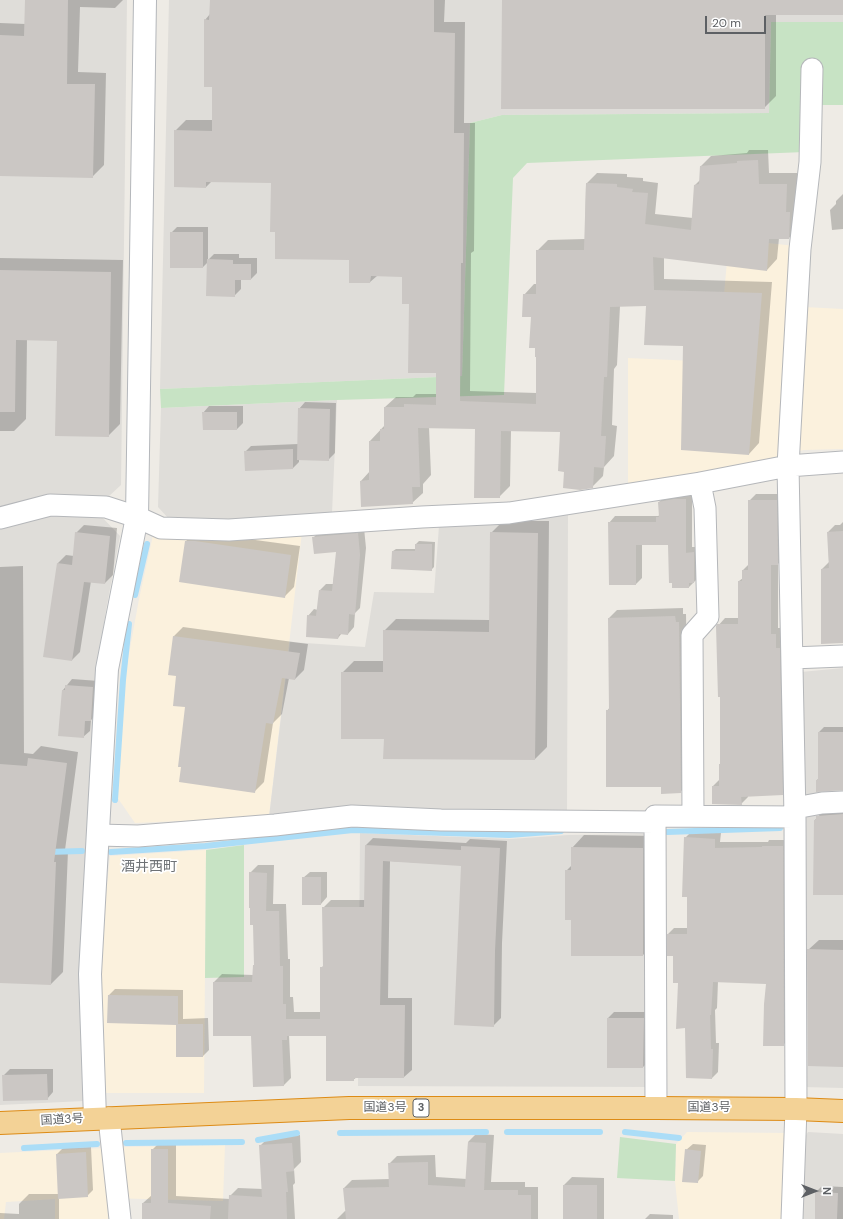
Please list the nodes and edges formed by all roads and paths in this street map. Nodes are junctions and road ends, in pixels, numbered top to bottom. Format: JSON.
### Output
{"nodes":[{"id":1,"x":146,"y":0,"type":"edge"},
{"id":2,"x":812,"y":70,"type":"dead end"},
{"id":3,"x":843,"y":462,"type":"edge"},
{"id":4,"x":788,"y":466,"type":"junction"},
{"id":5,"x":700,"y":483,"type":"junction"},
{"id":6,"x":137,"y":517,"type":"junction"},
{"id":7,"x":0,"y":518,"type":"edge"},
{"id":8,"x":843,"y":656,"type":"edge"},
{"id":9,"x":792,"y":658,"type":"junction"},
{"id":10,"x":843,"y":802,"type":"edge"},
{"id":11,"x":795,"y":812,"type":"junction"},
{"id":12,"x":693,"y":816,"type":"junction"},
{"id":13,"x":655,"y":822,"type":"junction"},
{"id":14,"x":98,"y":834,"type":"junction"},
{"id":15,"x":656,"y":1108,"type":"junction"},
{"id":16,"x":796,"y":1109,"type":"junction"},
{"id":17,"x":843,"y":1111,"type":"edge"},
{"id":18,"x":102,"y":1118,"type":"junction"},
{"id":19,"x":0,"y":1123,"type":"edge"},
{"id":20,"x":120,"y":1219,"type":"edge"},
{"id":21,"x":792,"y":1219,"type":"edge"}],
"edges":[{"from":1,"to":6,"type":"street"},
{"from":2,"to":4,"type":"street"},
{"from":3,"to":4,"type":"street"},
{"from":4,"to":5,"type":"street"},
{"from":4,"to":9,"type":"street"},
{"from":5,"to":6,"type":"street"},
{"from":5,"to":12,"type":"street"},
{"from":6,"to":7,"type":"street"},
{"from":6,"to":14,"type":"street"},
{"from":8,"to":9,"type":"street"},
{"from":9,"to":11,"type":"street"},
{"from":10,"to":11,"type":"street"},
{"from":11,"to":12,"type":"street"},
{"from":11,"to":16,"type":"street"},
{"from":12,"to":13,"type":"street"},
{"from":13,"to":14,"type":"street"},
{"from":13,"to":15,"type":"street"},
{"from":14,"to":18,"type":"street"},
{"from":15,"to":16,"type":"highway","name":"国道3号","number":"3"},
{"from":15,"to":18,"type":"highway","name":"国道3号","number":"3"},
{"from":16,"to":17,"type":"highway","name":"国道3号","number":"3"},
{"from":16,"to":21,"type":"street"},
{"from":18,"to":19,"type":"highway","name":"国道3号","number":"3"},
{"from":18,"to":20,"type":"street"}]}
